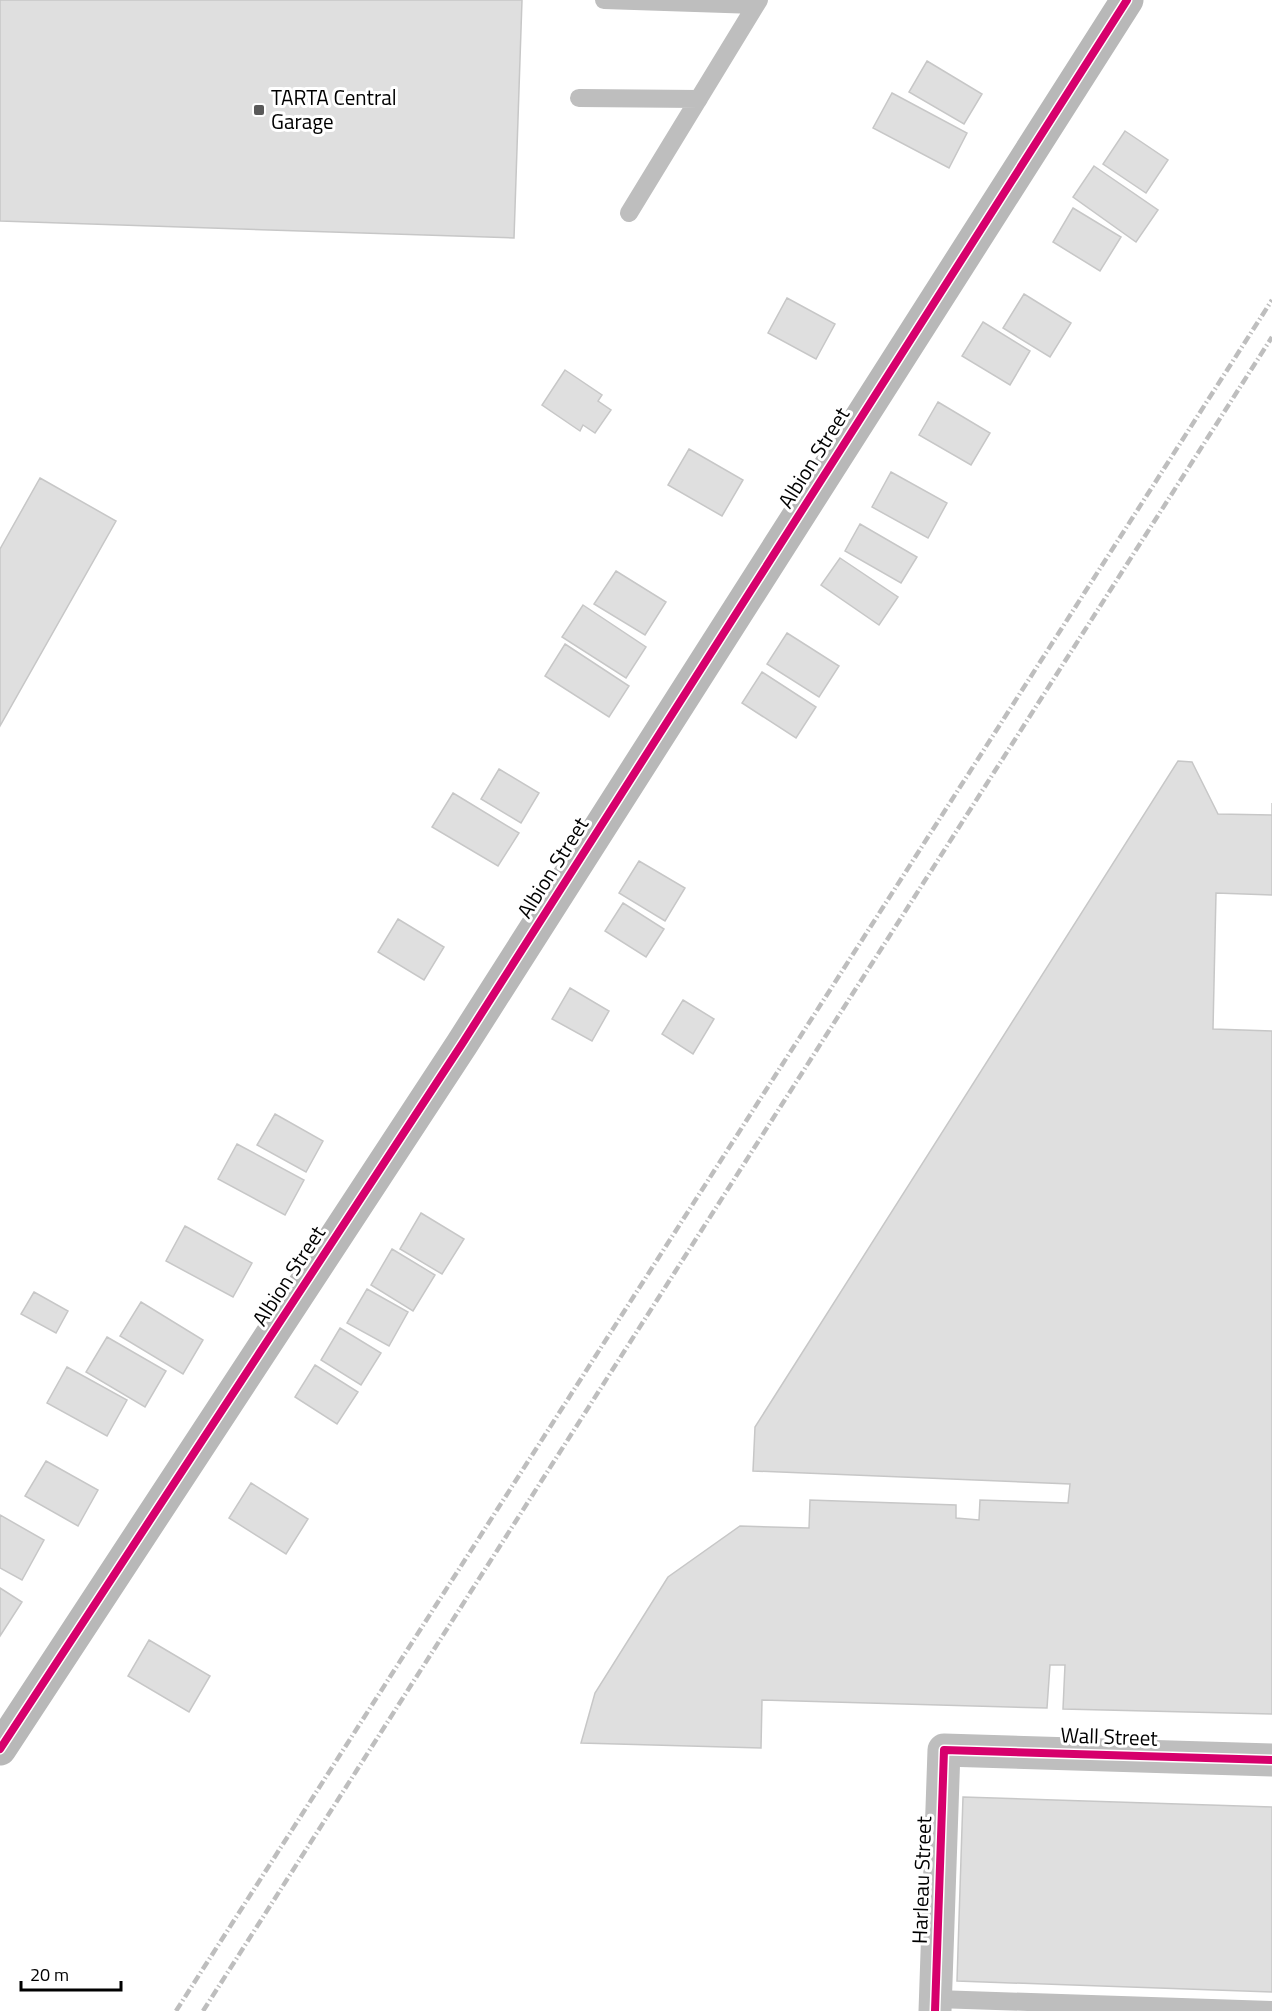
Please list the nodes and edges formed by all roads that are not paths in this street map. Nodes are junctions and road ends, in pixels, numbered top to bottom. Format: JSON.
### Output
{"nodes":[{"id":1,"x":604,"y":0,"type":"edge"},
{"id":2,"x":1127,"y":0,"type":"edge"},
{"id":3,"x":758,"y":2,"type":"edge"},
{"id":4,"x":579,"y":98,"type":"dead end"},
{"id":5,"x":699,"y":99,"type":"junction"},
{"id":6,"x":629,"y":213,"type":"dead end"},
{"id":7,"x":0,"y":1749,"type":"edge"},
{"id":8,"x":944,"y":1750,"type":"joint"},
{"id":9,"x":1272,"y":1760,"type":"edge"},
{"id":10,"x":935,"y":2005,"type":"edge"},
{"id":11,"x":1272,"y":2010,"type":"edge"}],
"edges":[{"from":1,"to":3,"type":"lane"},
{"from":2,"to":7,"type":"street","name":"Albion Street"},
{"from":3,"to":5,"type":"lane"},
{"from":4,"to":5,"type":"lane"},
{"from":5,"to":6,"type":"lane"},
{"from":8,"to":9,"type":"street","name":"Wall Street"},
{"from":8,"to":10,"type":"street","name":"Harleau Street"},
{"from":10,"to":11,"type":"lane"}]}
